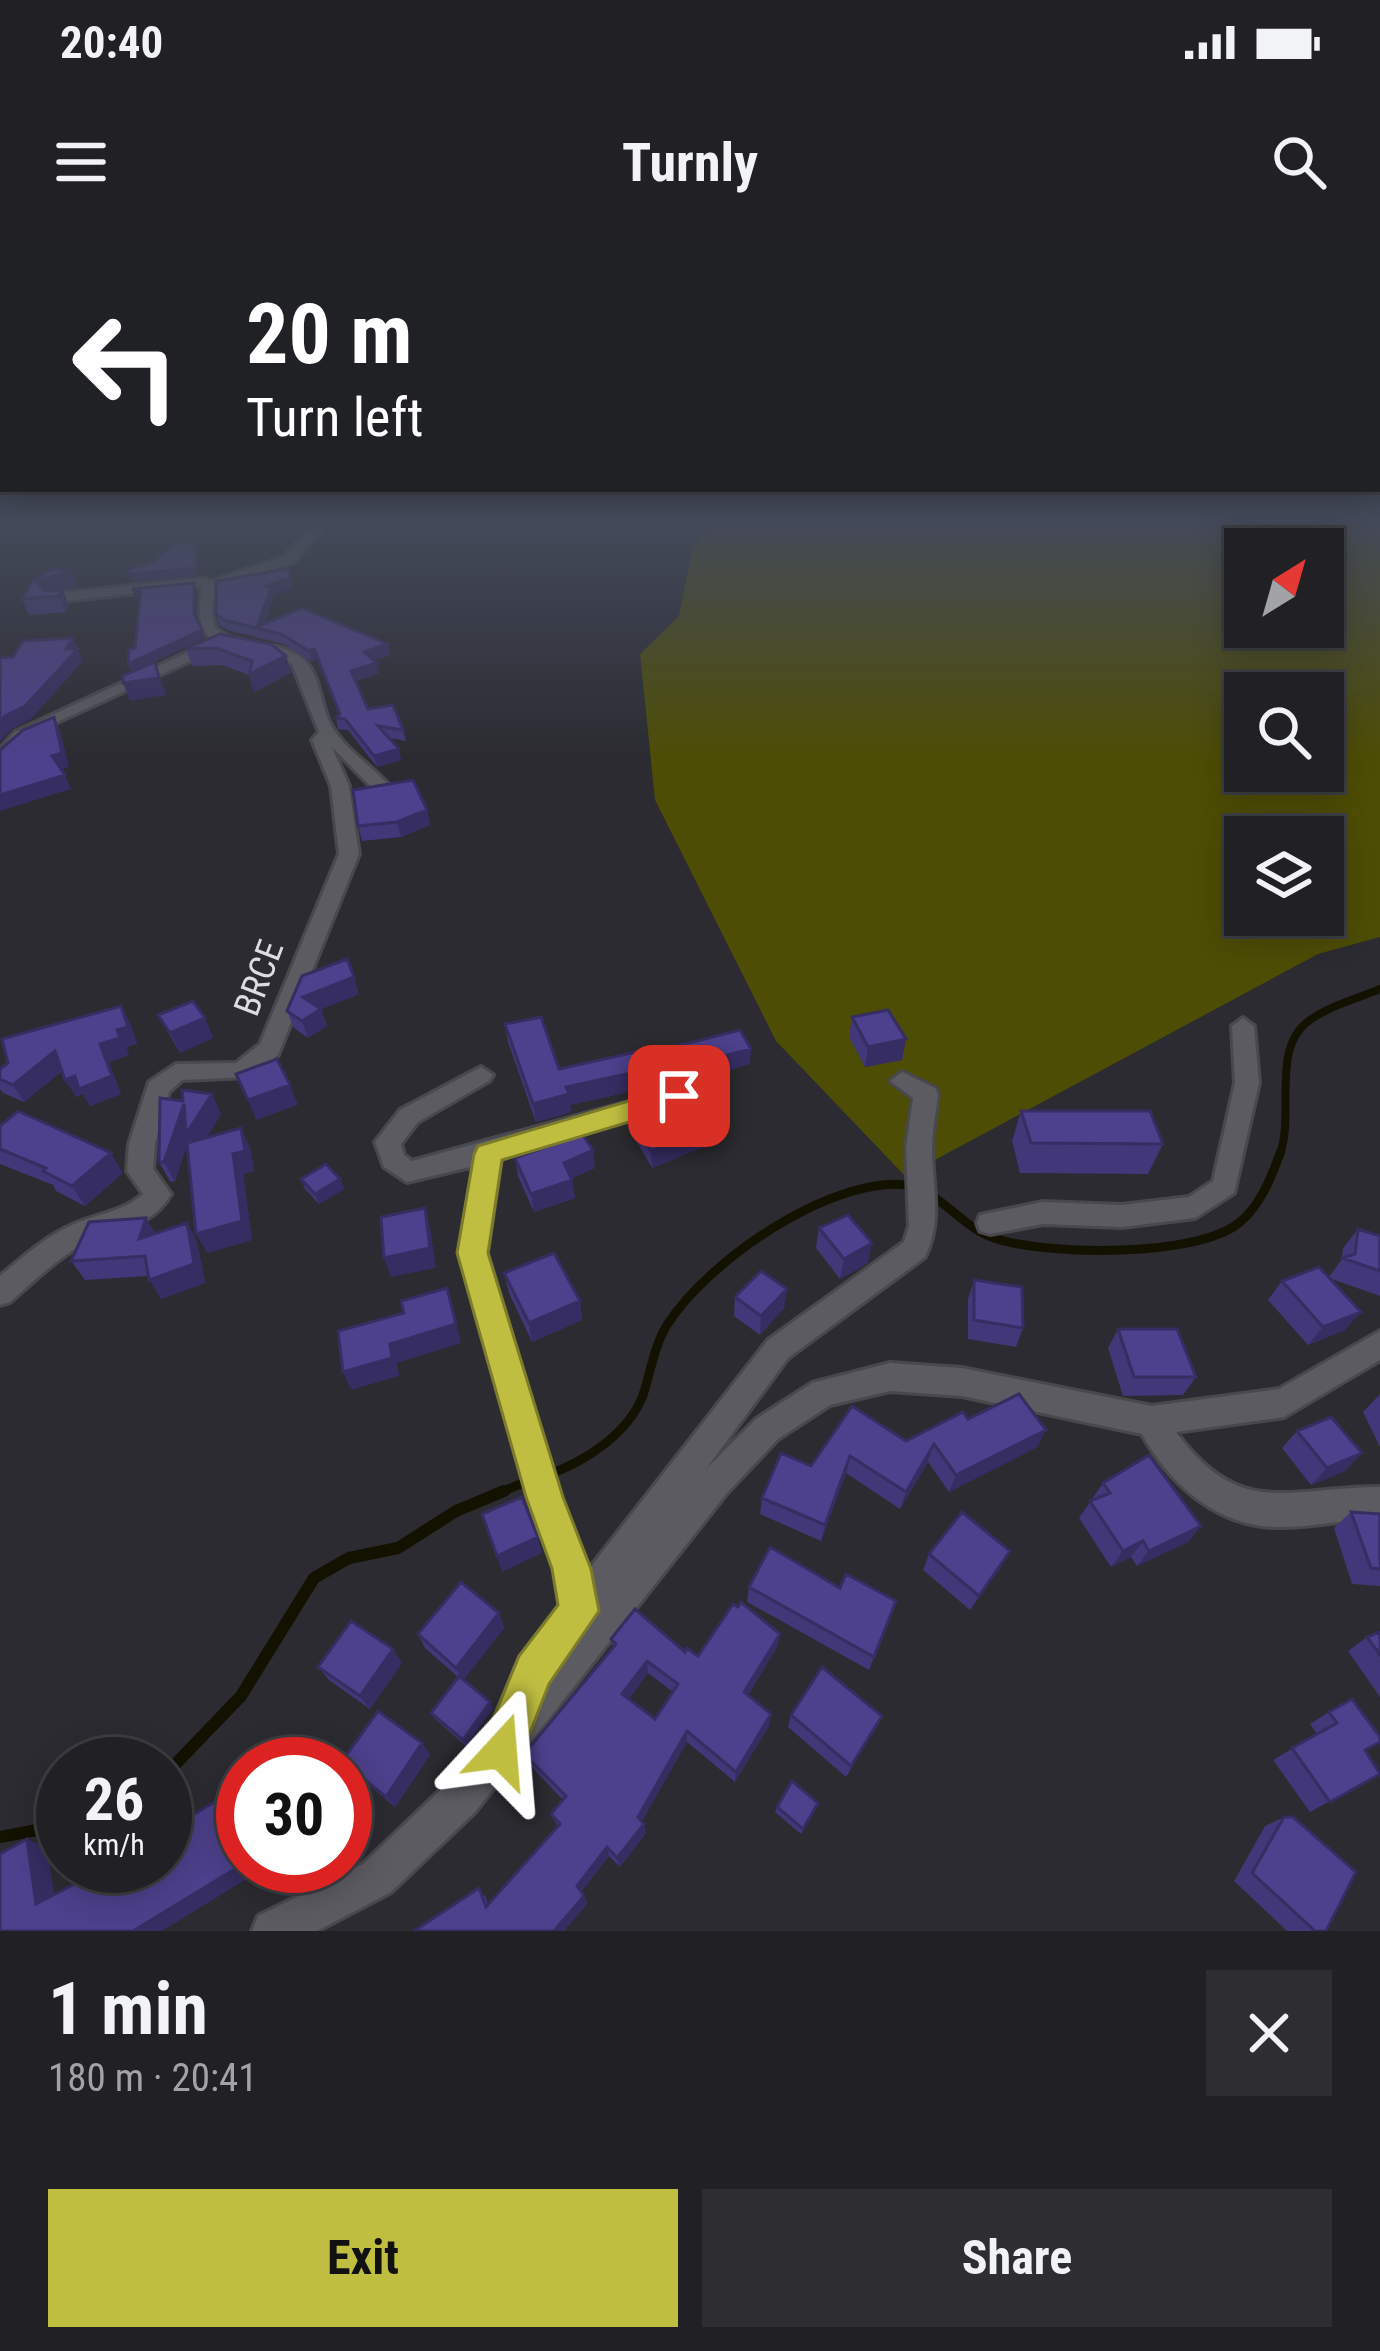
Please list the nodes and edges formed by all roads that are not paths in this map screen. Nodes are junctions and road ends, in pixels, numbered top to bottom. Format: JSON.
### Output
{"nodes":[{"id":1,"x":205,"y":601,"type":"edge"},
{"id":2,"x":221,"y":642,"type":"junction"},
{"id":3,"x":328,"y":733,"type":"junction"},
{"id":4,"x":0,"y":759,"type":"edge"},
{"id":5,"x":385,"y":791,"type":"edge"},
{"id":6,"x":1243,"y":1026,"type":"dead end"},
{"id":7,"x":481,"y":1075,"type":"dead end"},
{"id":8,"x":902,"y":1081,"type":"dead end"},
{"id":9,"x":679,"y":1096,"type":"dead end"},
{"id":10,"x":489,"y":1154,"type":"junction"},
{"id":11,"x":990,"y":1222,"type":"dead end"},
{"id":12,"x":0,"y":1293,"type":"edge"},
{"id":13,"x":1380,"y":1344,"type":"edge"},
{"id":14,"x":1152,"y":1421,"type":"junction"},
{"id":15,"x":1380,"y":1503,"type":"edge"},
{"id":16,"x":579,"y":1611,"type":"junction"},
{"id":17,"x":501,"y":1751,"type":"junction"},
{"id":18,"x":273,"y":1931,"type":"edge"}],
"edges":[{"from":1,"to":2,"type":"street"},
{"from":2,"to":3,"type":"street","name":"BRCE"},
{"from":2,"to":4,"type":"street"},
{"from":3,"to":5,"type":"street","name":"BRCE"},
{"from":3,"to":12,"type":"street","name":"BRCE"},
{"from":6,"to":11,"type":"street"},
{"from":7,"to":10,"type":"street"},
{"from":8,"to":16,"type":"street"},
{"from":9,"to":10,"type":"street"},
{"from":10,"to":16,"type":"street"},
{"from":13,"to":14,"type":"street"},
{"from":14,"to":15,"type":"street"},
{"from":14,"to":17,"type":"street"},
{"from":16,"to":17,"type":"street"},
{"from":17,"to":18,"type":"street"}]}
